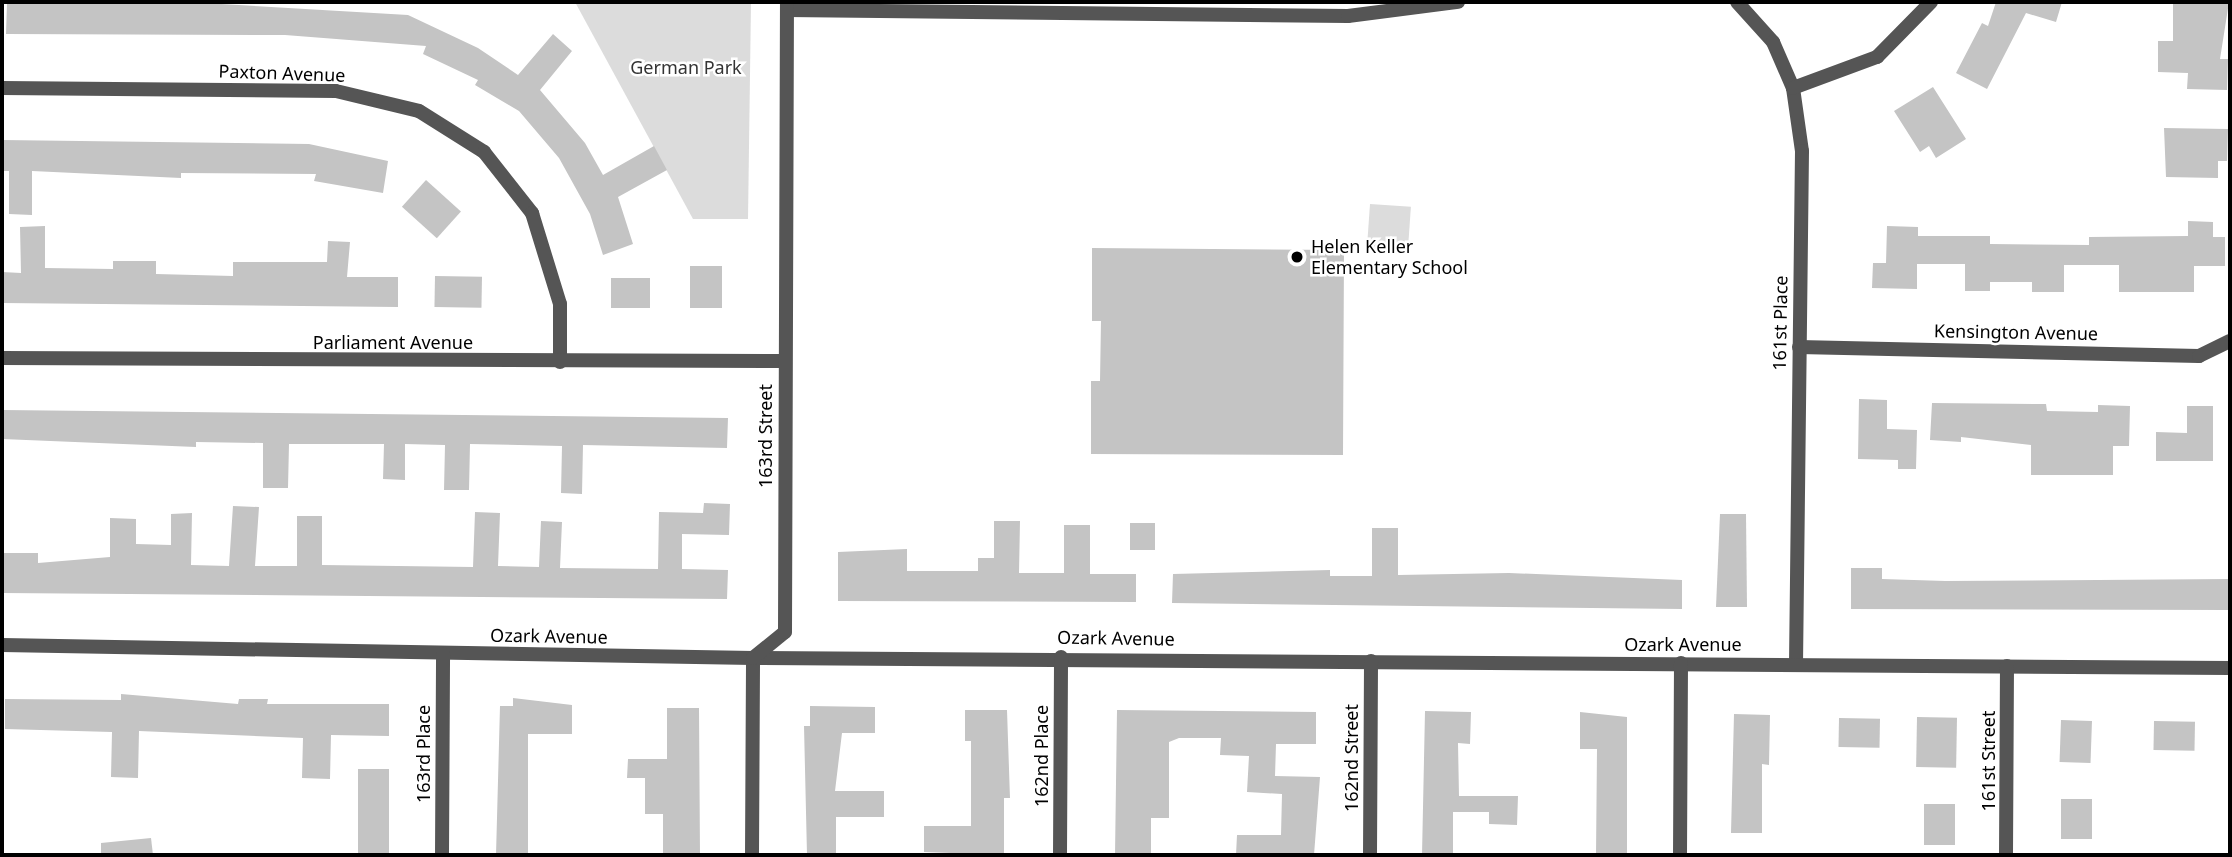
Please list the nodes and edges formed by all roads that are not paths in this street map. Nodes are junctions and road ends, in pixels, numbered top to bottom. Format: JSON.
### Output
{"nodes":[{"id":1,"x":1458,"y":2,"type":"edge"},
{"id":2,"x":1737,"y":2,"type":"edge"},
{"id":3,"x":1931,"y":2,"type":"edge"},
{"id":4,"x":787,"y":6,"type":"edge"},
{"id":5,"x":2,"y":88,"type":"edge"},
{"id":6,"x":1793,"y":88,"type":"junction"},
{"id":7,"x":2230,"y":341,"type":"edge"},
{"id":8,"x":1799,"y":346,"type":"junction"},
{"id":9,"x":2,"y":358,"type":"edge"},
{"id":10,"x":785,"y":361,"type":"junction"},
{"id":11,"x":561,"y":362,"type":"junction"},
{"id":12,"x":2,"y":645,"type":"edge"},
{"id":13,"x":443,"y":654,"type":"junction"},
{"id":14,"x":1061,"y":657,"type":"junction"},
{"id":15,"x":753,"y":658,"type":"junction"},
{"id":16,"x":1371,"y":661,"type":"junction"},
{"id":17,"x":1681,"y":663,"type":"junction"},
{"id":18,"x":1796,"y":663,"type":"junction"},
{"id":19,"x":2007,"y":666,"type":"junction"},
{"id":20,"x":2230,"y":668,"type":"edge"},
{"id":21,"x":442,"y":855,"type":"edge"},
{"id":22,"x":752,"y":855,"type":"edge"},
{"id":23,"x":1060,"y":855,"type":"edge"},
{"id":24,"x":1370,"y":855,"type":"edge"},
{"id":25,"x":1680,"y":855,"type":"edge"},
{"id":26,"x":2007,"y":855,"type":"edge"}],
"edges":[{"from":1,"to":4,"type":"street"},
{"from":2,"to":6,"type":"street","name":"161st Place"},
{"from":3,"to":6,"type":"street"},
{"from":4,"to":10,"type":"street","name":"163rd Street"},
{"from":5,"to":11,"type":"street","name":"Paxton Avenue"},
{"from":6,"to":8,"type":"street","name":"161st Place"},
{"from":7,"to":8,"type":"street","name":"Kensington Avenue"},
{"from":8,"to":18,"type":"street","name":"161st Place"},
{"from":9,"to":11,"type":"street","name":"Parliament Avenue"},
{"from":10,"to":11,"type":"street","name":"Parliament Avenue"},
{"from":10,"to":15,"type":"street","name":"163rd Street"},
{"from":12,"to":13,"type":"street","name":"Ozark Avenue"},
{"from":13,"to":15,"type":"street","name":"Ozark Avenue"},
{"from":13,"to":21,"type":"street","name":"163rd Place"},
{"from":14,"to":15,"type":"street","name":"Ozark Avenue"},
{"from":14,"to":16,"type":"street","name":"Ozark Avenue"},
{"from":14,"to":23,"type":"street","name":"162nd Place"},
{"from":15,"to":22,"type":"street"},
{"from":16,"to":17,"type":"street","name":"Ozark Avenue"},
{"from":16,"to":24,"type":"street","name":"162nd Street"},
{"from":17,"to":18,"type":"street","name":"Ozark Avenue"},
{"from":17,"to":25,"type":"street"},
{"from":18,"to":19,"type":"street","name":"Ozark Avenue"},
{"from":19,"to":20,"type":"street","name":"Ozark Avenue"},
{"from":19,"to":26,"type":"street","name":"161st Street"}]}
